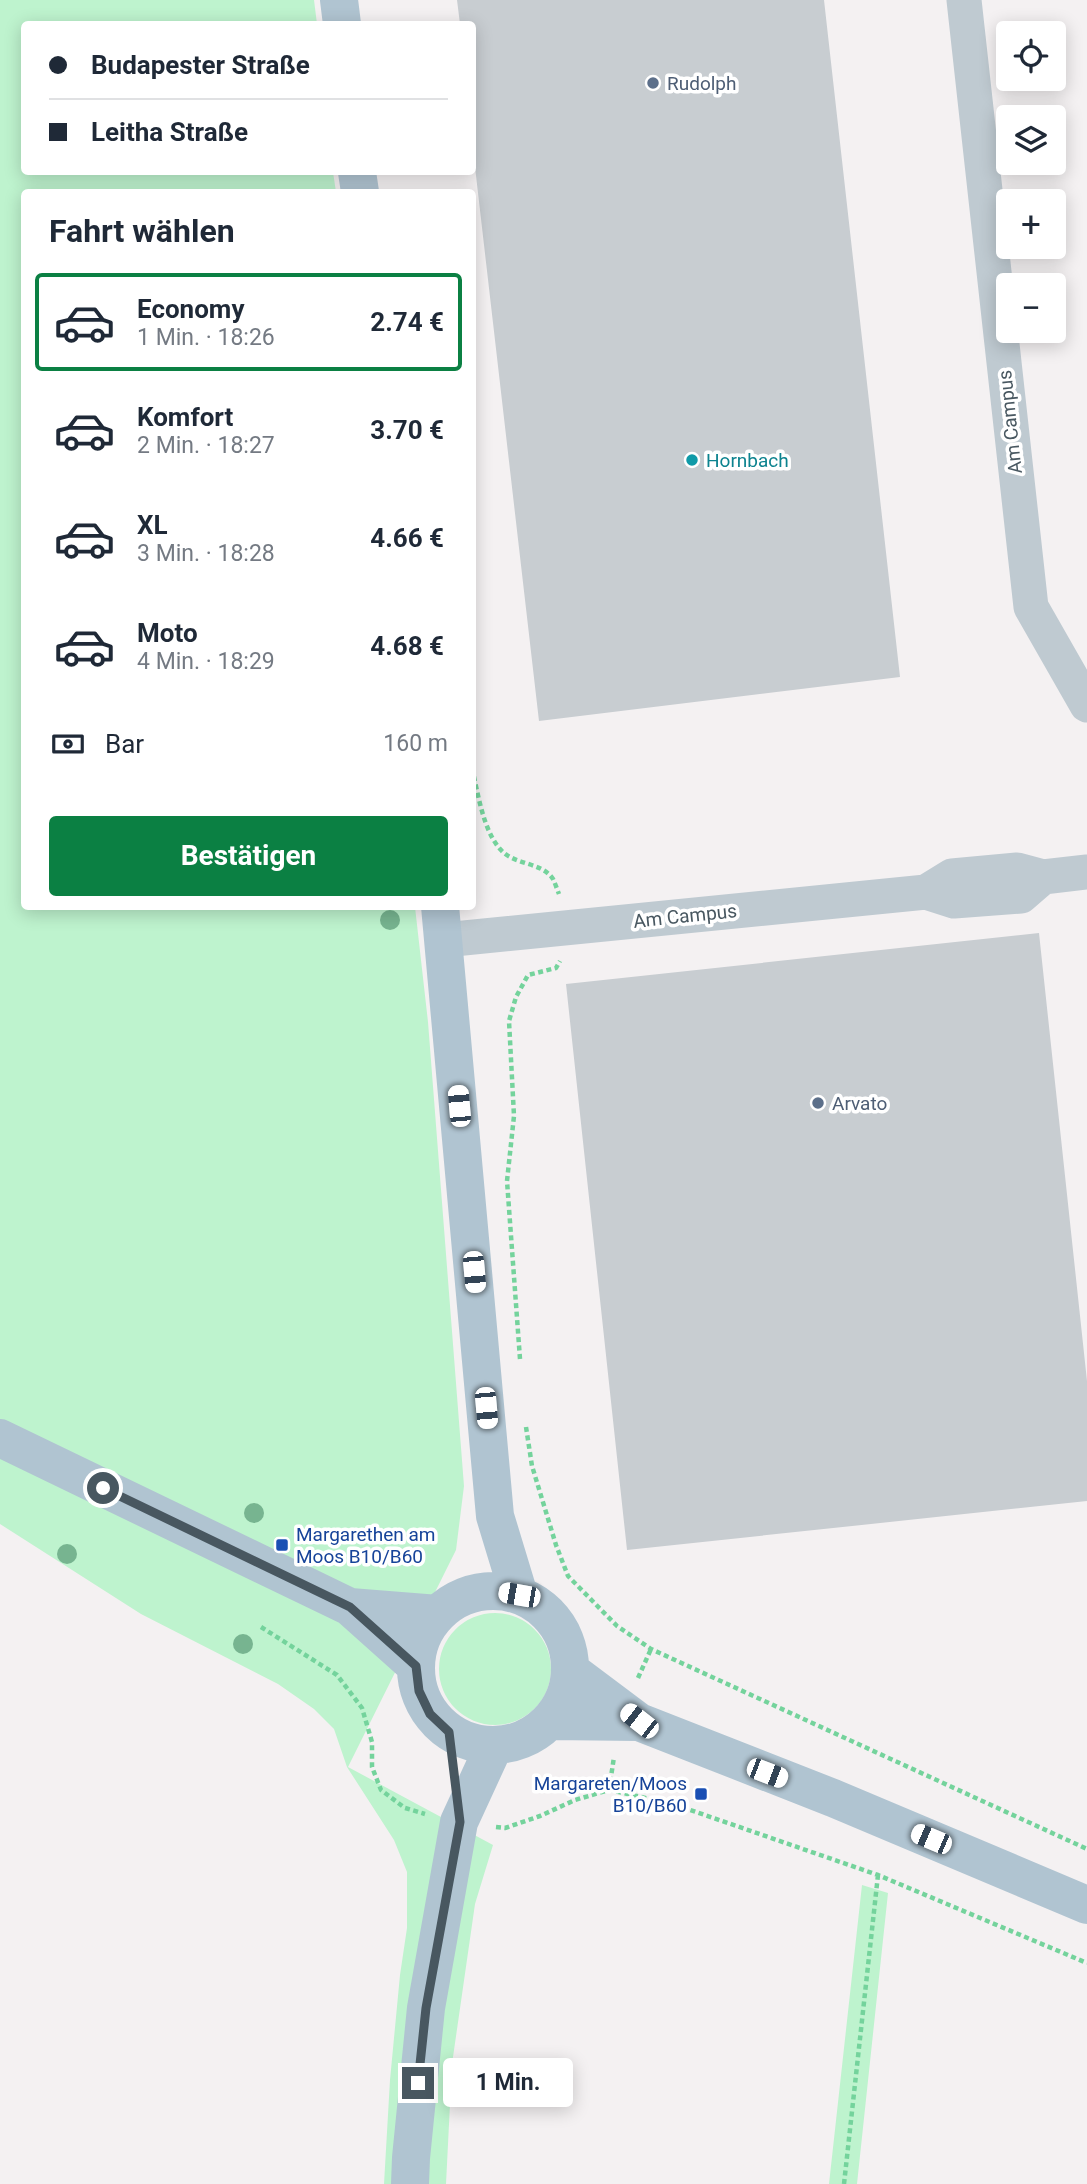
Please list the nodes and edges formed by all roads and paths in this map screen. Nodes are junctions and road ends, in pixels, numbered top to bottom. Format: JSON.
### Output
{"nodes":[{"id":1,"x":339,"y":0,"type":"edge"},
{"id":2,"x":964,"y":0,"type":"edge"},
{"id":3,"x":342,"y":21,"type":"edge"},
{"id":4,"x":1087,"y":705,"type":"edge"},
{"id":5,"x":476,"y":786,"type":"edge"},
{"id":6,"x":1087,"y":872,"type":"edge"},
{"id":7,"x":442,"y":923,"type":"edge"},
{"id":8,"x":561,"y":928,"type":"junction"},
{"id":9,"x":520,"y":1360,"type":"dead end"},
{"id":10,"x":524,"y":1415,"type":"dead end"},
{"id":11,"x":0,"y":1438,"type":"edge"},
{"id":12,"x":495,"y":1516,"type":"junction"},
{"id":13,"x":519,"y":1595,"type":"junction"},
{"id":14,"x":454,"y":1604,"type":"junction"},
{"id":15,"x":350,"y":1607,"type":"junction"},
{"id":16,"x":261,"y":1628,"type":"dead end"},
{"id":17,"x":416,"y":1666,"type":"junction"},
{"id":18,"x":571,"y":1671,"type":"junction"},
{"id":19,"x":550,"y":1721,"type":"junction"},
{"id":20,"x":639,"y":1721,"type":"junction"},
{"id":21,"x":449,"y":1732,"type":"junction"},
{"id":22,"x":494,"y":1746,"type":"junction"},
{"id":23,"x":460,"y":1822,"type":"junction"},
{"id":24,"x":1087,"y":1849,"type":"edge"},
{"id":25,"x":878,"y":1875,"type":"junction"},
{"id":26,"x":1087,"y":1905,"type":"edge"},
{"id":27,"x":1087,"y":1963,"type":"edge"},
{"id":28,"x":410,"y":2184,"type":"edge"},
{"id":29,"x":844,"y":2184,"type":"edge"}],
"edges":[{"from":1,"to":3,"type":"main road"},
{"from":2,"to":4,"type":"street","name":"Am Campus"},
{"from":5,"to":8,"type":"path"},
{"from":6,"to":8,"type":"street","name":"Am Campus"},
{"from":7,"to":8,"type":"street","name":"Am Campus"},
{"from":7,"to":12,"type":"main road"},
{"from":8,"to":9,"type":"path"},
{"from":10,"to":24,"type":"path"},
{"from":11,"to":15,"type":"main road"},
{"from":12,"to":13,"type":"main road"},
{"from":12,"to":14,"type":"main road"},
{"from":13,"to":14,"type":"main road"},
{"from":13,"to":18,"type":"main road"},
{"from":14,"to":15,"type":"main road"},
{"from":14,"to":17,"type":"main road"},
{"from":15,"to":17,"type":"main road"},
{"from":16,"to":23,"type":"path"},
{"from":17,"to":21,"type":"main road"},
{"from":18,"to":19,"type":"main road"},
{"from":18,"to":20,"type":"main road"},
{"from":19,"to":20,"type":"main road"},
{"from":19,"to":22,"type":"main road"},
{"from":20,"to":26,"type":"main road"},
{"from":21,"to":22,"type":"main road"},
{"from":21,"to":23,"type":"main road"},
{"from":22,"to":23,"type":"main road"},
{"from":23,"to":25,"type":"path"},
{"from":23,"to":28,"type":"main road"},
{"from":25,"to":27,"type":"path"},
{"from":25,"to":29,"type":"path"}]}
